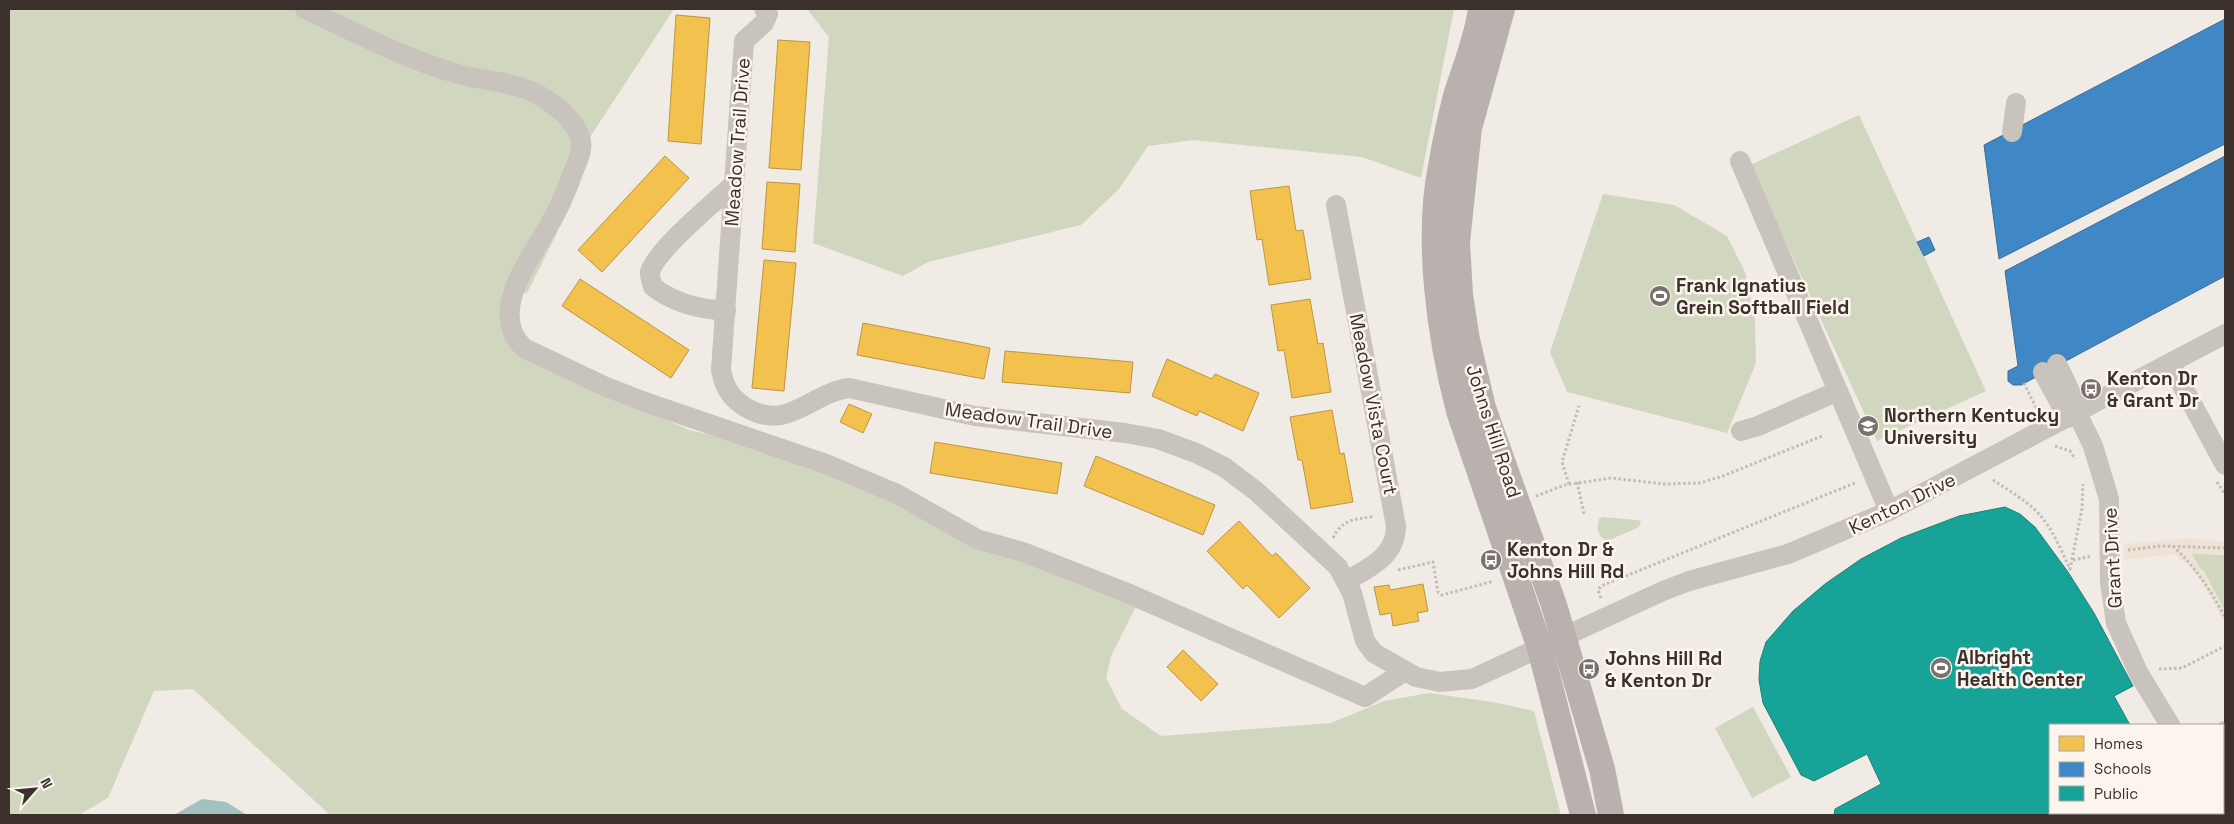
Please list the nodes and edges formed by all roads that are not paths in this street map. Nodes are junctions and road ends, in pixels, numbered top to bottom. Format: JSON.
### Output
{"nodes":[{"id":1,"x":305,"y":9,"type":"edge"},
{"id":2,"x":764,"y":9,"type":"edge"},
{"id":3,"x":1481,"y":9,"type":"edge"},
{"id":4,"x":1502,"y":9,"type":"edge"},
{"id":5,"x":2016,"y":103,"type":"dead end"},
{"id":6,"x":2012,"y":132,"type":"dead end"},
{"id":7,"x":1740,"y":160,"type":"dead end"},
{"id":8,"x":734,"y":184,"type":"junction"},
{"id":9,"x":1336,"y":205,"type":"dead end"},
{"id":10,"x":726,"y":311,"type":"junction"},
{"id":11,"x":2225,"y":334,"type":"edge"},
{"id":12,"x":2170,"y":363,"type":"junction"},
{"id":13,"x":2050,"y":368,"type":"dead end"},
{"id":14,"x":1838,"y":391,"type":"junction"},
{"id":15,"x":2075,"y":414,"type":"junction"},
{"id":16,"x":1742,"y":431,"type":"dead end"},
{"id":17,"x":2222,"y":467,"type":"edge"},
{"id":18,"x":1889,"y":511,"type":"junction"},
{"id":19,"x":1347,"y":581,"type":"junction"},
{"id":20,"x":1563,"y":637,"type":"junction"},
{"id":21,"x":1540,"y":648,"type":"junction"},
{"id":22,"x":1404,"y":671,"type":"junction"},
{"id":23,"x":2169,"y":724,"type":"edge"},
{"id":24,"x":1584,"y":815,"type":"edge"},
{"id":25,"x":1611,"y":815,"type":"edge"}],
"edges":[{"from":1,"to":22,"type":"street"},
{"from":2,"to":8,"type":"street","name":"Meadow Trail Drive"},
{"from":3,"to":21,"type":"main road","name":"Johns Hill Road"},
{"from":4,"to":20,"type":"main road","name":"Johns Hill Road"},
{"from":5,"to":6,"type":"street"},
{"from":7,"to":14,"type":"street"},
{"from":8,"to":10,"type":"street","name":"Meadow Trail Drive"},
{"from":8,"to":10,"type":"street"},
{"from":9,"to":19,"type":"street","name":"Meadow Vista Court"},
{"from":10,"to":19,"type":"street","name":"Meadow Trail Drive"},
{"from":11,"to":12,"type":"street","name":"Kenton Drive"},
{"from":12,"to":15,"type":"street","name":"Kenton Drive"},
{"from":12,"to":17,"type":"street"},
{"from":13,"to":15,"type":"street","name":"Grant Drive"},
{"from":14,"to":16,"type":"street"},
{"from":14,"to":18,"type":"street"},
{"from":15,"to":18,"type":"street","name":"Kenton Drive"},
{"from":15,"to":23,"type":"street","name":"Grant Drive"},
{"from":18,"to":20,"type":"street","name":"Kenton Drive"},
{"from":19,"to":22,"type":"street","name":"Meadow Trail Drive"},
{"from":20,"to":21,"type":"street","name":"Meadow Trail Drive"},
{"from":20,"to":25,"type":"main road","name":"Johns Hill Road"},
{"from":21,"to":22,"type":"street","name":"Meadow Trail Drive"},
{"from":21,"to":24,"type":"main road","name":"Johns Hill Road"}]}
